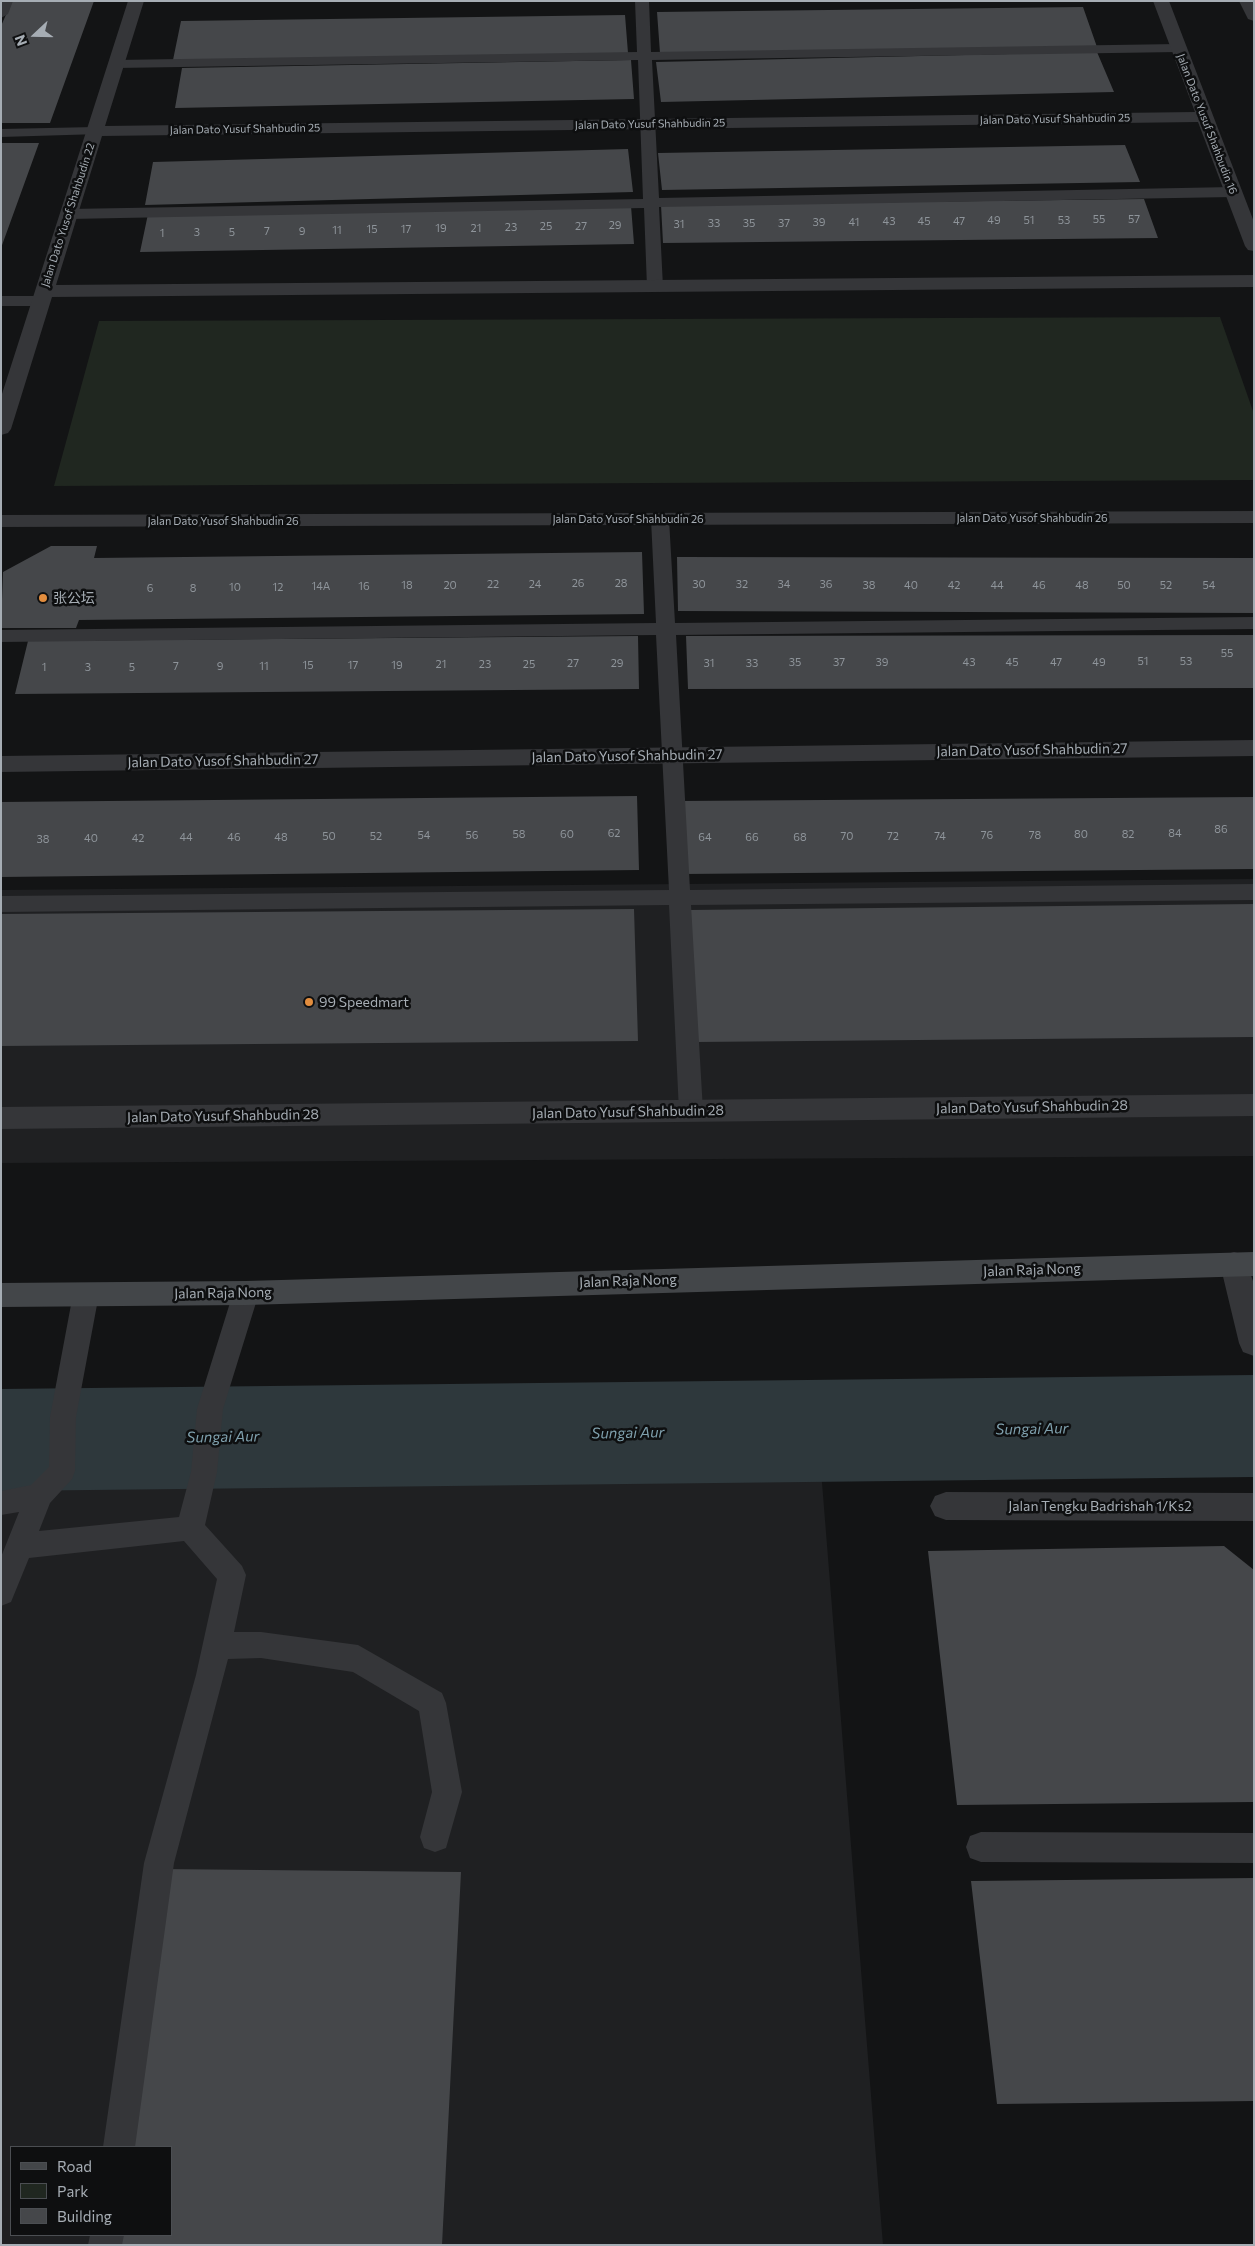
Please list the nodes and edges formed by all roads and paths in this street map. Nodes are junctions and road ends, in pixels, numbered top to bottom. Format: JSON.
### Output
{"nodes":[{"id":1,"x":6,"y":1,"type":"edge"},
{"id":2,"x":136,"y":1,"type":"edge"},
{"id":3,"x":642,"y":1,"type":"edge"},
{"id":4,"x":1161,"y":1,"type":"edge"},
{"id":5,"x":1247,"y":1,"type":"edge"},
{"id":6,"x":1,"y":14,"type":"edge"},
{"id":7,"x":1254,"y":16,"type":"edge"},
{"id":8,"x":1178,"y":48,"type":"junction"},
{"id":9,"x":645,"y":56,"type":"junction"},
{"id":10,"x":116,"y":64,"type":"junction"},
{"id":11,"x":1205,"y":117,"type":"junction"},
{"id":12,"x":648,"y":124,"type":"junction"},
{"id":13,"x":95,"y":131,"type":"junction"},
{"id":14,"x":1,"y":133,"type":"edge"},
{"id":15,"x":1232,"y":192,"type":"junction"},
{"id":16,"x":651,"y":203,"type":"junction"},
{"id":17,"x":69,"y":214,"type":"junction"},
{"id":18,"x":1254,"y":246,"type":"edge"},
{"id":19,"x":1254,"y":281,"type":"edge"},
{"id":20,"x":655,"y":287,"type":"junction"},
{"id":21,"x":43,"y":296,"type":"junction"},
{"id":22,"x":1,"y":301,"type":"edge"},
{"id":23,"x":1,"y":429,"type":"edge"},
{"id":24,"x":1254,"y":517,"type":"edge"},
{"id":25,"x":660,"y":519,"type":"junction"},
{"id":26,"x":1,"y":521,"type":"edge"},
{"id":27,"x":1254,"y":623,"type":"edge"},
{"id":28,"x":665,"y":629,"type":"junction"},
{"id":29,"x":1,"y":636,"type":"edge"},
{"id":30,"x":1254,"y":748,"type":"edge"},
{"id":31,"x":672,"y":755,"type":"junction"},
{"id":32,"x":1,"y":764,"type":"edge"},
{"id":33,"x":1254,"y":892,"type":"edge"},
{"id":34,"x":679,"y":898,"type":"junction"},
{"id":35,"x":1,"y":904,"type":"edge"},
{"id":36,"x":1254,"y":1104,"type":"edge"},
{"id":37,"x":691,"y":1111,"type":"junction"},
{"id":38,"x":1,"y":1118,"type":"edge"},
{"id":39,"x":1244,"y":1264,"type":"edge"},
{"id":40,"x":246,"y":1293,"type":"junction"},
{"id":41,"x":86,"y":1294,"type":"junction"},
{"id":42,"x":1,"y":1295,"type":"edge"},
{"id":43,"x":1254,"y":1343,"type":"edge"},
{"id":44,"x":39,"y":1496,"type":"junction"},
{"id":45,"x":1,"y":1503,"type":"edge"},
{"id":46,"x":946,"y":1506,"type":"dead end"},
{"id":47,"x":1254,"y":1507,"type":"edge"},
{"id":48,"x":190,"y":1528,"type":"junction"},
{"id":49,"x":20,"y":1546,"type":"junction"},
{"id":50,"x":1,"y":1593,"type":"edge"},
{"id":51,"x":215,"y":1646,"type":"junction"},
{"id":52,"x":435,"y":1837,"type":"dead end"},
{"id":53,"x":981,"y":1847,"type":"dead end"},
{"id":54,"x":1254,"y":1848,"type":"edge"},
{"id":55,"x":119,"y":2146,"type":"edge"}],
"edges":[{"from":1,"to":6,"type":"lane"},
{"from":2,"to":10,"type":"street","name":"Jalan Dato Yusof Shahbudin 22"},
{"from":3,"to":9,"type":"lane"},
{"from":4,"to":8,"type":"street","name":"Jalan Dato Yusuf Shahbudin 16"},
{"from":5,"to":7,"type":"street"},
{"from":8,"to":9,"type":"lane"},
{"from":8,"to":11,"type":"street","name":"Jalan Dato Yusuf Shahbudin 16"},
{"from":9,"to":10,"type":"lane"},
{"from":9,"to":12,"type":"lane"},
{"from":10,"to":13,"type":"street","name":"Jalan Dato Yusof Shahbudin 22"},
{"from":11,"to":12,"type":"street","name":"Jalan Dato Yusuf Shahbudin 25"},
{"from":11,"to":15,"type":"street","name":"Jalan Dato Yusuf Shahbudin 16"},
{"from":12,"to":13,"type":"street","name":"Jalan Dato Yusuf Shahbudin 25"},
{"from":12,"to":16,"type":"lane"},
{"from":13,"to":14,"type":"lane"},
{"from":13,"to":17,"type":"street","name":"Jalan Dato Yusof Shahbudin 22"},
{"from":15,"to":16,"type":"lane"},
{"from":15,"to":18,"type":"street","name":"Jalan Dato Yusuf Shahbudin 16"},
{"from":16,"to":17,"type":"lane"},
{"from":16,"to":20,"type":"lane"},
{"from":17,"to":21,"type":"street","name":"Jalan Dato Yusof Shahbudin 22"},
{"from":19,"to":20,"type":"street"},
{"from":20,"to":21,"type":"street"},
{"from":21,"to":22,"type":"lane"},
{"from":21,"to":23,"type":"street","name":"Jalan Dato Yusof Shahbudin 22"},
{"from":24,"to":25,"type":"street","name":"Jalan Dato Yusof Shahbudin 26"},
{"from":25,"to":26,"type":"street","name":"Jalan Dato Yusof Shahbudin 26"},
{"from":25,"to":28,"type":"lane"},
{"from":27,"to":28,"type":"lane"},
{"from":28,"to":29,"type":"lane"},
{"from":28,"to":31,"type":"lane"},
{"from":30,"to":31,"type":"street","name":"Jalan Dato Yusof Shahbudin 27"},
{"from":31,"to":32,"type":"street","name":"Jalan Dato Yusof Shahbudin 27"},
{"from":31,"to":34,"type":"lane"},
{"from":33,"to":34,"type":"lane"},
{"from":34,"to":35,"type":"lane"},
{"from":34,"to":37,"type":"lane"},
{"from":36,"to":37,"type":"street","name":"Jalan Dato Yusuf Shahbudin 28"},
{"from":37,"to":38,"type":"street","name":"Jalan Dato Yusuf Shahbudin 28"},
{"from":39,"to":40,"type":"main road","name":"Jalan Raja Nong"},
{"from":39,"to":43,"type":"street"},
{"from":40,"to":41,"type":"main road","name":"Jalan Raja Nong"},
{"from":40,"to":48,"type":"lane"},
{"from":41,"to":42,"type":"main road","name":"Jalan Raja Nong"},
{"from":41,"to":44,"type":"lane"},
{"from":44,"to":45,"type":"lane"},
{"from":44,"to":49,"type":"lane"},
{"from":46,"to":47,"type":"street","name":"Jalan Tengku Badrishah 1/Ks2"},
{"from":48,"to":49,"type":"lane"},
{"from":48,"to":51,"type":"lane"},
{"from":49,"to":50,"type":"lane"},
{"from":51,"to":52,"type":"lane"},
{"from":51,"to":55,"type":"lane"},
{"from":53,"to":54,"type":"lane"}]}
